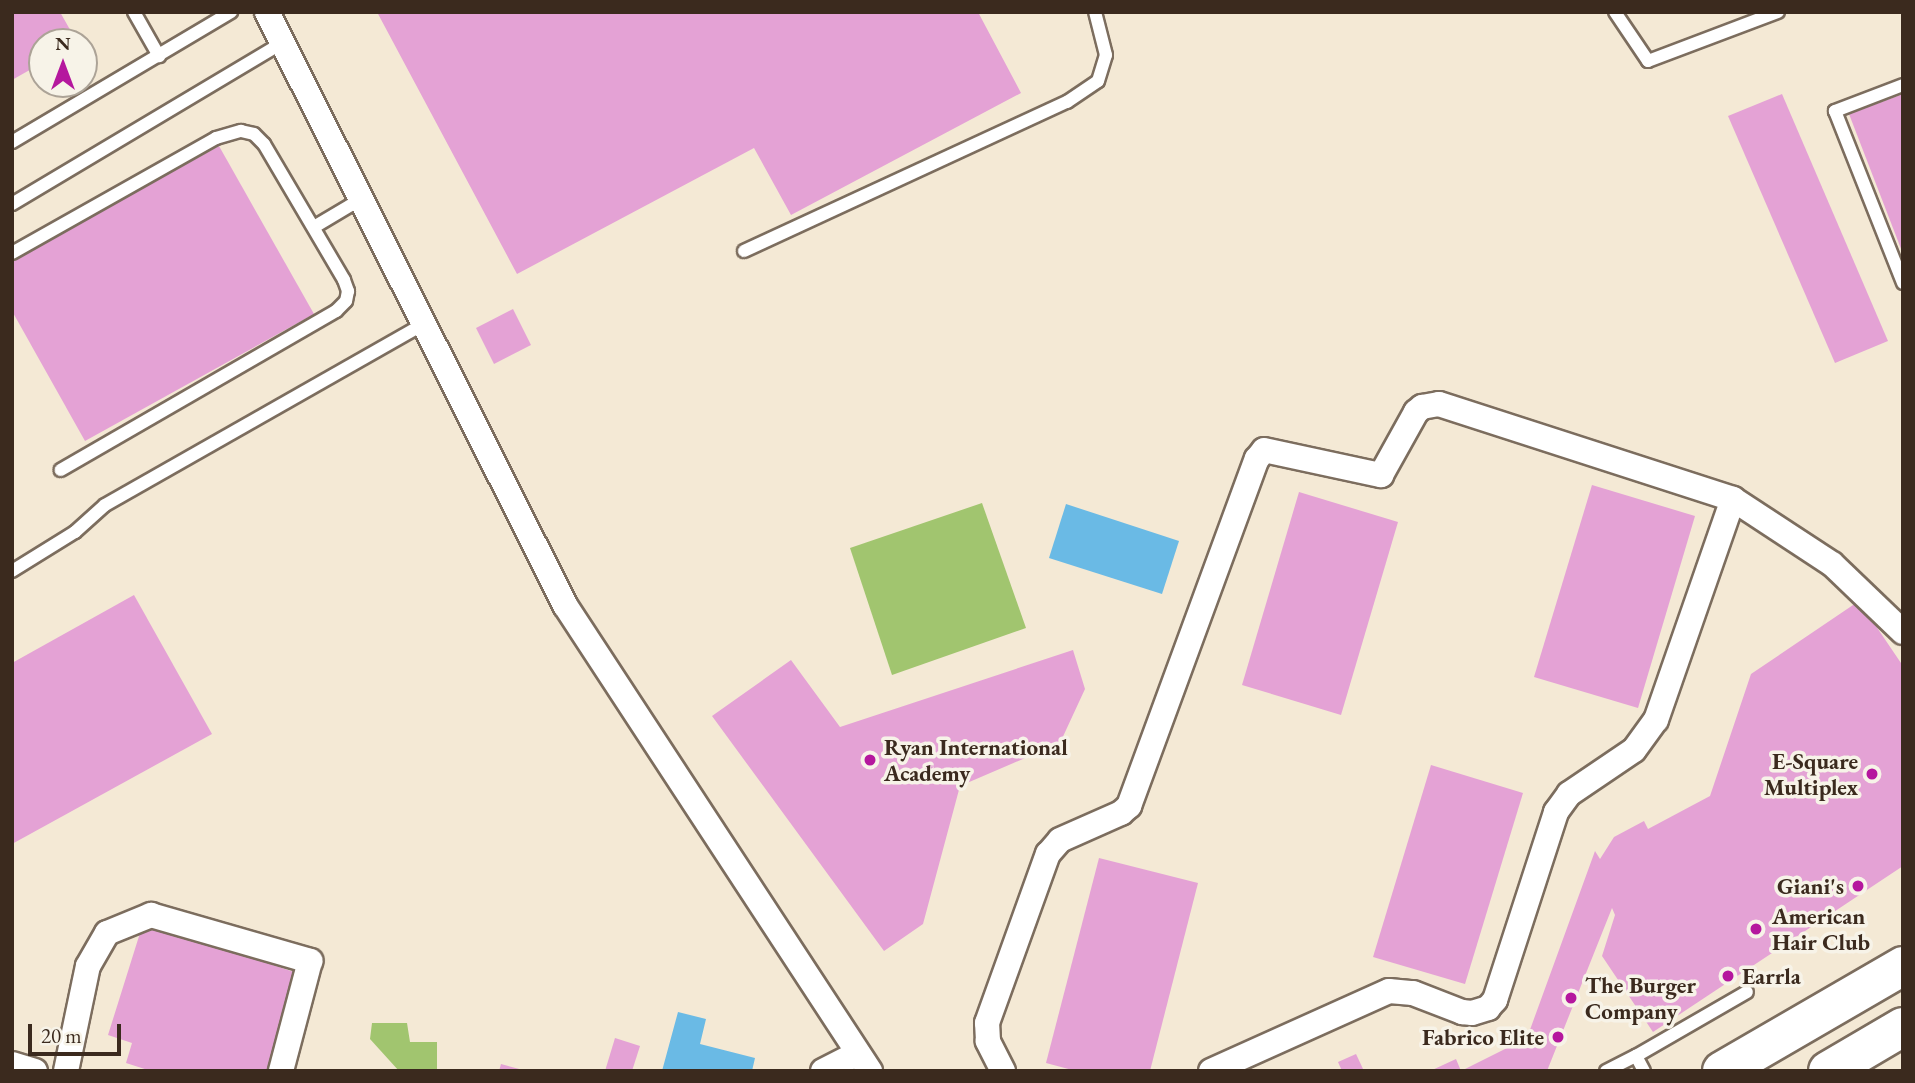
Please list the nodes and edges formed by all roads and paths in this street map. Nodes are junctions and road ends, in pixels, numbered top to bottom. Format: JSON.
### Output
{"nodes":[{"id":1,"x":134,"y":12,"type":"edge"},
{"id":2,"x":230,"y":12,"type":"edge"},
{"id":3,"x":267,"y":12,"type":"edge"},
{"id":4,"x":1095,"y":12,"type":"edge"},
{"id":5,"x":1615,"y":12,"type":"edge"},
{"id":6,"x":1778,"y":12,"type":"edge"},
{"id":7,"x":282,"y":43,"type":"junction"},
{"id":8,"x":159,"y":56,"type":"junction"},
{"id":9,"x":1903,"y":85,"type":"edge"},
{"id":10,"x":12,"y":142,"type":"edge"},
{"id":11,"x":361,"y":199,"type":"junction"},
{"id":12,"x":12,"y":204,"type":"edge"},
{"id":13,"x":314,"y":227,"type":"junction"},
{"id":14,"x":744,"y":251,"type":"dead end"},
{"id":15,"x":12,"y":253,"type":"edge"},
{"id":16,"x":1903,"y":283,"type":"edge"},
{"id":17,"x":424,"y":324,"type":"junction"},
{"id":18,"x":61,"y":470,"type":"dead end"},
{"id":19,"x":1733,"y":499,"type":"junction"},
{"id":20,"x":12,"y":571,"type":"edge"},
{"id":21,"x":1903,"y":632,"type":"edge"},
{"id":22,"x":1903,"y":966,"type":"edge"},
{"id":23,"x":1747,"y":992,"type":"dead end"},
{"id":24,"x":1903,"y":1027,"type":"edge"},
{"id":25,"x":1636,"y":1056,"type":"junction"},
{"id":26,"x":864,"y":1062,"type":"edge"},
{"id":27,"x":12,"y":1064,"type":"edge"},
{"id":28,"x":996,"y":1068,"type":"edge"},
{"id":29,"x":35,"y":1071,"type":"edge"},
{"id":30,"x":66,"y":1071,"type":"edge"},
{"id":31,"x":281,"y":1071,"type":"edge"},
{"id":32,"x":822,"y":1071,"type":"edge"},
{"id":33,"x":1211,"y":1071,"type":"edge"},
{"id":34,"x":1606,"y":1071,"type":"edge"},
{"id":35,"x":1644,"y":1071,"type":"edge"},
{"id":36,"x":1722,"y":1071,"type":"edge"},
{"id":37,"x":1828,"y":1071,"type":"edge"}],
"edges":[{"from":1,"to":8,"type":"lane"},
{"from":2,"to":8,"type":"lane"},
{"from":3,"to":7,"type":"street"},
{"from":4,"to":14,"type":"lane"},
{"from":5,"to":6,"type":"lane"},
{"from":7,"to":11,"type":"street"},
{"from":7,"to":12,"type":"lane"},
{"from":8,"to":10,"type":"lane"},
{"from":9,"to":16,"type":"lane"},
{"from":11,"to":13,"type":"lane"},
{"from":11,"to":17,"type":"street"},
{"from":13,"to":15,"type":"lane"},
{"from":13,"to":18,"type":"lane"},
{"from":17,"to":20,"type":"lane"},
{"from":17,"to":26,"type":"street"},
{"from":19,"to":21,"type":"street"},
{"from":19,"to":28,"type":"street"},
{"from":19,"to":33,"type":"street"},
{"from":22,"to":36,"type":"main road"},
{"from":23,"to":25,"type":"lane"},
{"from":24,"to":37,"type":"main road"},
{"from":25,"to":34,"type":"lane"},
{"from":25,"to":35,"type":"lane"},
{"from":26,"to":32,"type":"street"},
{"from":27,"to":29,"type":"street"},
{"from":30,"to":31,"type":"street"}]}
